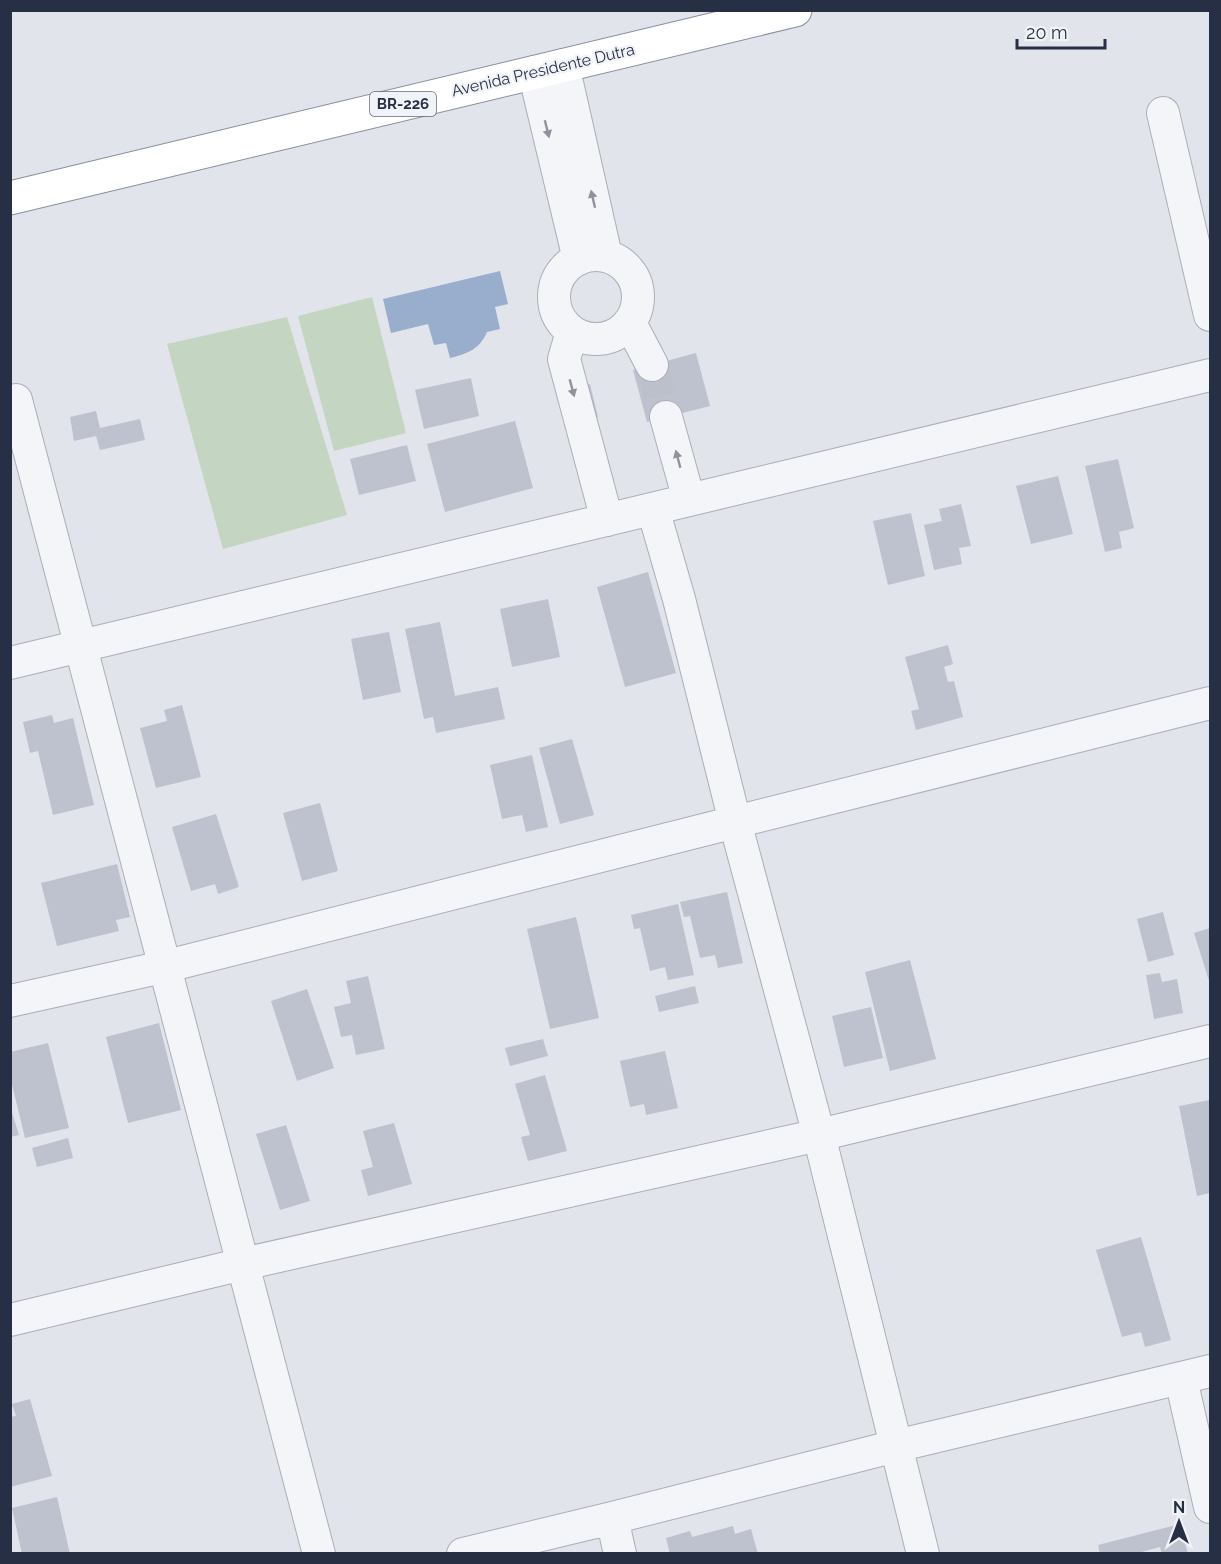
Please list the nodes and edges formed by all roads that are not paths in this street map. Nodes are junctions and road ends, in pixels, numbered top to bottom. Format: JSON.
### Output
{"nodes":[{"id":1,"x":795,"y":10,"type":"edge"},
{"id":2,"x":548,"y":69,"type":"junction"},
{"id":3,"x":1163,"y":113,"type":"dead end"},
{"id":4,"x":10,"y":198,"type":"edge"},
{"id":5,"x":592,"y":257,"type":"junction"},
{"id":6,"x":1210,"y":315,"type":"edge"},
{"id":7,"x":630,"y":323,"type":"junction"},
{"id":8,"x":572,"y":332,"type":"junction"},
{"id":9,"x":652,"y":365,"type":"tunnel mouth"},
{"id":10,"x":1210,"y":375,"type":"edge"},
{"id":11,"x":16,"y":400,"type":"dead end"},
{"id":12,"x":666,"y":417,"type":"tunnel mouth"},
{"id":13,"x":689,"y":500,"type":"junction"},
{"id":14,"x":653,"y":509,"type":"junction"},
{"id":15,"x":607,"y":520,"type":"junction"},
{"id":16,"x":79,"y":646,"type":"junction"},
{"id":17,"x":10,"y":663,"type":"edge"},
{"id":18,"x":1210,"y":703,"type":"edge"},
{"id":19,"x":735,"y":822,"type":"junction"},
{"id":20,"x":163,"y":967,"type":"junction"},
{"id":21,"x":10,"y":1001,"type":"edge"},
{"id":22,"x":1210,"y":1041,"type":"edge"},
{"id":23,"x":819,"y":1135,"type":"junction"},
{"id":24,"x":243,"y":1264,"type":"junction"},
{"id":25,"x":10,"y":1320,"type":"edge"},
{"id":26,"x":1210,"y":1371,"type":"edge"},
{"id":27,"x":1181,"y":1379,"type":"junction"},
{"id":28,"x":896,"y":1446,"type":"junction"},
{"id":29,"x":1210,"y":1506,"type":"edge"},
{"id":30,"x":612,"y":1518,"type":"junction"},
{"id":31,"x":319,"y":1554,"type":"edge"},
{"id":32,"x":463,"y":1554,"type":"edge"},
{"id":33,"x":621,"y":1554,"type":"edge"},
{"id":34,"x":923,"y":1554,"type":"edge"}],
"edges":[{"from":1,"to":2,"type":"highway","name":"Avenida Presidente Dutra","number":"BR-226"},
{"from":2,"to":4,"type":"highway","name":"Avenida Presidente Dutra","number":"BR-226"},
{"from":2,"to":5,"type":"street"},
{"from":3,"to":6,"type":"street"},
{"from":5,"to":7,"type":"street"},
{"from":5,"to":8,"type":"street"},
{"from":7,"to":8,"type":"street"},
{"from":7,"to":9,"type":"street"},
{"from":8,"to":15,"type":"street","one_way":true},
{"from":10,"to":13,"type":"street"},
{"from":11,"to":16,"type":"street"},
{"from":13,"to":12,"type":"street","one_way":true},
{"from":13,"to":14,"type":"street"},
{"from":14,"to":15,"type":"street"},
{"from":14,"to":19,"type":"street"},
{"from":15,"to":16,"type":"street"},
{"from":16,"to":17,"type":"street"},
{"from":16,"to":20,"type":"street"},
{"from":18,"to":19,"type":"street"},
{"from":19,"to":20,"type":"street"},
{"from":19,"to":23,"type":"street"},
{"from":20,"to":21,"type":"street"},
{"from":20,"to":24,"type":"street"},
{"from":22,"to":23,"type":"street"},
{"from":23,"to":24,"type":"street"},
{"from":23,"to":28,"type":"street"},
{"from":24,"to":25,"type":"street"},
{"from":24,"to":31,"type":"street"},
{"from":26,"to":27,"type":"street"},
{"from":27,"to":28,"type":"street"},
{"from":27,"to":29,"type":"street"},
{"from":28,"to":30,"type":"street"},
{"from":28,"to":34,"type":"street"},
{"from":30,"to":32,"type":"street"},
{"from":30,"to":33,"type":"street"}]}
